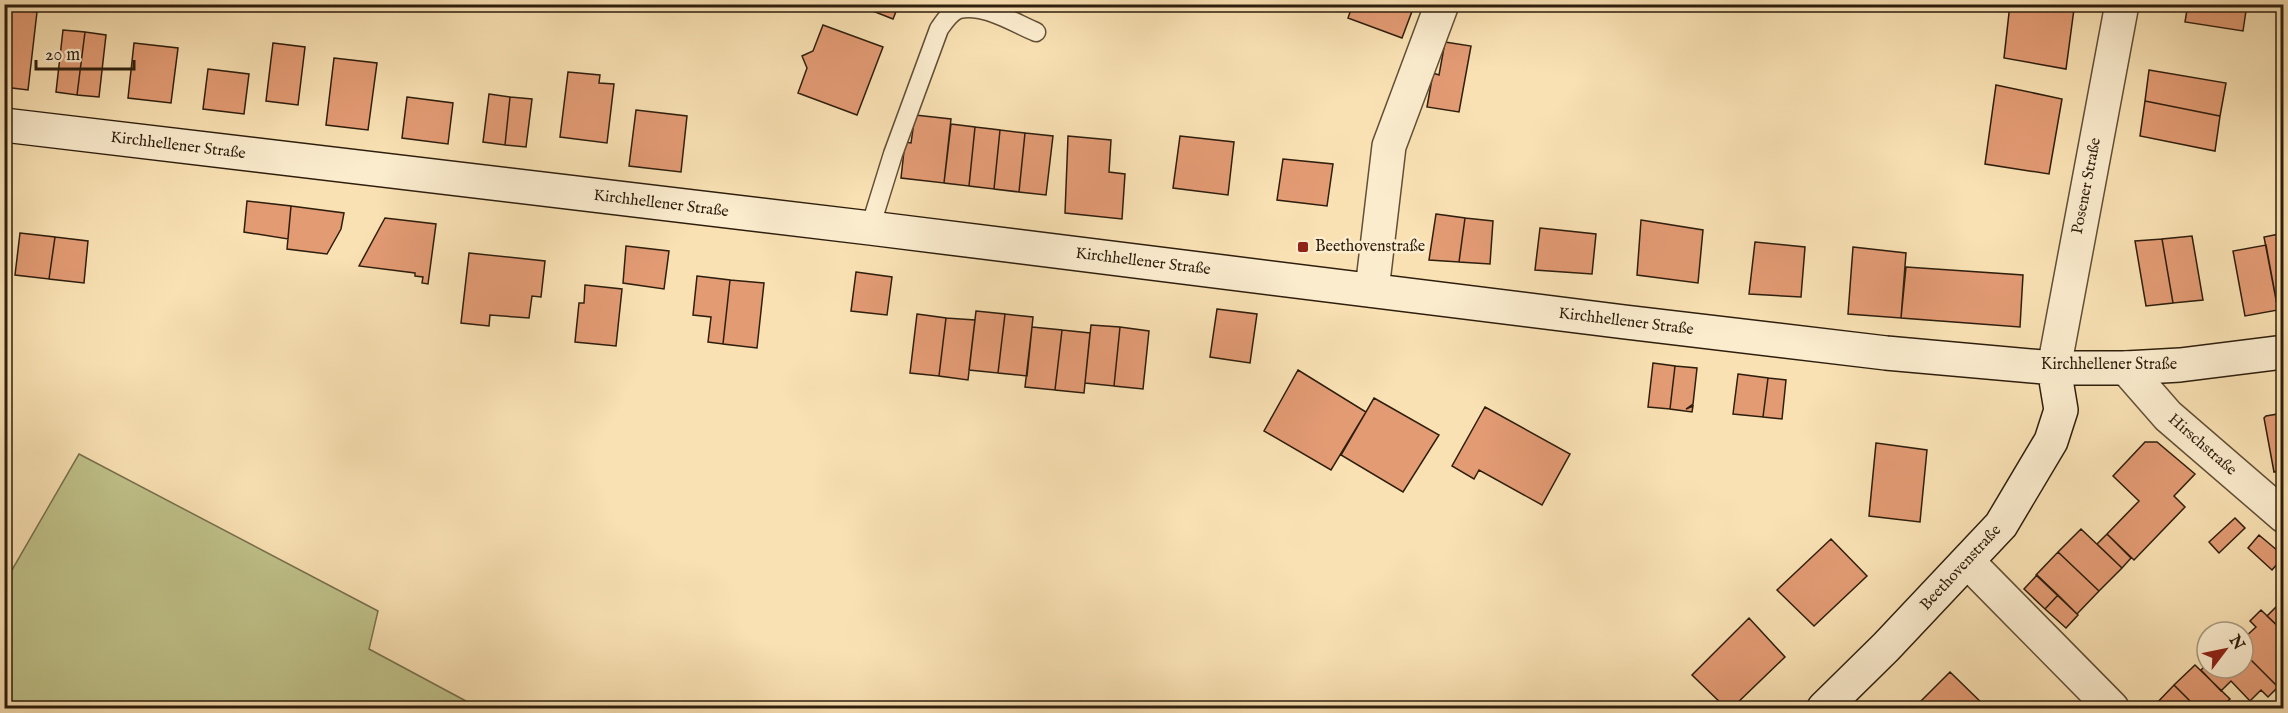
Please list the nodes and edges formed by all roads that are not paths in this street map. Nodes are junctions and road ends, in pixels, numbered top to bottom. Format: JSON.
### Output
{"nodes":[{"id":1,"x":1442,"y":4,"type":"edge"},
{"id":2,"x":2122,"y":4,"type":"edge"},
{"id":3,"x":1036,"y":32,"type":"dead end"},
{"id":4,"x":4,"y":125,"type":"edge"},
{"id":5,"x":870,"y":228,"type":"junction"},
{"id":6,"x":1372,"y":290,"type":"junction"},
{"id":7,"x":2283,"y":352,"type":"edge"},
{"id":8,"x":2054,"y":368,"type":"junction"},
{"id":9,"x":2126,"y":368,"type":"junction"},
{"id":10,"x":2283,"y":516,"type":"edge"},
{"id":11,"x":1968,"y":562,"type":"junction"},
{"id":12,"x":1824,"y":708,"type":"edge"},
{"id":13,"x":2112,"y":708,"type":"edge"}],
"edges":[{"from":1,"to":6,"type":"main road"},
{"from":2,"to":8,"type":"main road","name":"Posener Straße"},
{"from":3,"to":5,"type":"lane"},
{"from":4,"to":5,"type":"main road","name":"Kirchhellener Straße"},
{"from":5,"to":6,"type":"main road","name":"Kirchhellener Straße"},
{"from":6,"to":8,"type":"main road","name":"Kirchhellener Straße"},
{"from":7,"to":9,"type":"main road","name":"Kirchhellener Straße"},
{"from":8,"to":9,"type":"main road","name":"Kirchhellener Straße"},
{"from":8,"to":11,"type":"main road","name":"Beethovenstraße"},
{"from":9,"to":10,"type":"main road","name":"Hirschstraße"},
{"from":11,"to":12,"type":"main road","name":"Beethovenstraße"},
{"from":11,"to":13,"type":"main road"}]}
